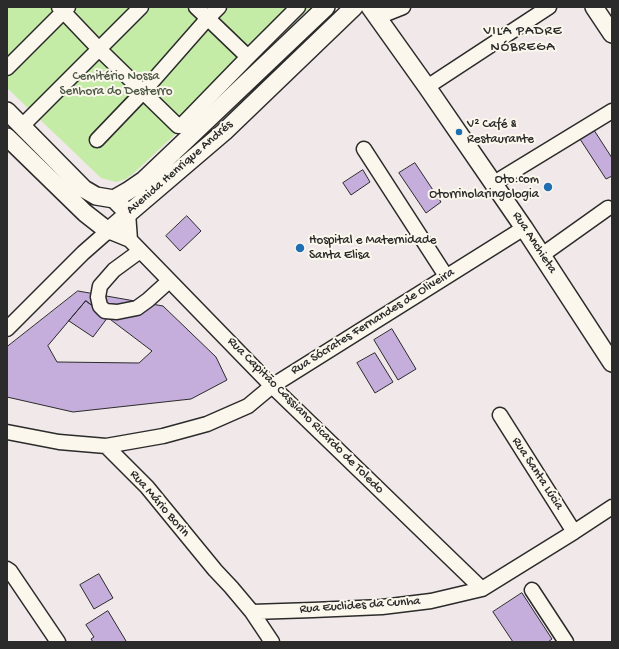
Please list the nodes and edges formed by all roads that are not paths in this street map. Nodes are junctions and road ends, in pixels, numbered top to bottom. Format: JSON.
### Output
{"nodes":[{"id":1,"x":141,"y":7,"type":"edge"},
{"id":2,"x":196,"y":7,"type":"edge"},
{"id":3,"x":219,"y":7,"type":"edge"},
{"id":4,"x":298,"y":7,"type":"edge"},
{"id":5,"x":326,"y":7,"type":"edge"},
{"id":6,"x":354,"y":7,"type":"edge"},
{"id":7,"x":403,"y":7,"type":"edge"},
{"id":8,"x":549,"y":7,"type":"edge"},
{"id":9,"x":594,"y":7,"type":"edge"},
{"id":10,"x":63,"y":8,"type":"edge"},
{"id":11,"x":374,"y":12,"type":"edge"},
{"id":12,"x":208,"y":18,"type":"junction"},
{"id":13,"x":612,"y":34,"type":"edge"},
{"id":14,"x":99,"y":49,"type":"junction"},
{"id":15,"x":248,"y":57,"type":"junction"},
{"id":16,"x":7,"y":68,"type":"edge"},
{"id":17,"x":428,"y":87,"type":"junction"},
{"id":18,"x":143,"y":92,"type":"junction"},
{"id":19,"x":7,"y":111,"type":"edge"},
{"id":20,"x":612,"y":111,"type":"edge"},
{"id":21,"x":206,"y":121,"type":"junction"},
{"id":22,"x":22,"y":126,"type":"junction"},
{"id":23,"x":224,"y":132,"type":"junction"},
{"id":24,"x":7,"y":137,"type":"edge"},
{"id":25,"x":97,"y":140,"type":"dead end"},
{"id":26,"x":364,"y":150,"type":"dead end"},
{"id":27,"x":494,"y":183,"type":"junction"},
{"id":28,"x":114,"y":200,"type":"junction"},
{"id":29,"x":608,"y":208,"type":"dead end"},
{"id":30,"x":128,"y":213,"type":"junction"},
{"id":31,"x":524,"y":228,"type":"junction"},
{"id":32,"x":108,"y":231,"type":"junction"},
{"id":33,"x":130,"y":240,"type":"junction"},
{"id":34,"x":140,"y":251,"type":"junction"},
{"id":35,"x":542,"y":255,"type":"junction"},
{"id":36,"x":446,"y":276,"type":"junction"},
{"id":37,"x":169,"y":281,"type":"junction"},
{"id":38,"x":7,"y":328,"type":"edge"},
{"id":39,"x":612,"y":363,"type":"edge"},
{"id":40,"x":272,"y":386,"type":"junction"},
{"id":41,"x":500,"y":415,"type":"dead end"},
{"id":42,"x":7,"y":432,"type":"edge"},
{"id":43,"x":106,"y":446,"type":"junction"},
{"id":44,"x":612,"y":506,"type":"edge"},
{"id":45,"x":574,"y":532,"type":"junction"},
{"id":46,"x":7,"y":569,"type":"edge"},
{"id":47,"x":482,"y":588,"type":"junction"},
{"id":48,"x":532,"y":590,"type":"dead end"},
{"id":49,"x":252,"y":612,"type":"junction"},
{"id":50,"x":58,"y":642,"type":"edge"},
{"id":51,"x":272,"y":642,"type":"edge"},
{"id":52,"x":566,"y":642,"type":"edge"}],
"edges":[{"from":1,"to":14,"type":"street"},
{"from":2,"to":12,"type":"street"},
{"from":3,"to":12,"type":"street"},
{"from":4,"to":15,"type":"street"},
{"from":5,"to":21,"type":"main road","name":"Avenida Henrique Andrés"},
{"from":6,"to":23,"type":"main road","name":"Avenida Henrique Andrés"},
{"from":7,"to":11,"type":"street"},
{"from":8,"to":17,"type":"street"},
{"from":9,"to":13,"type":"main road"},
{"from":10,"to":14,"type":"street"},
{"from":10,"to":16,"type":"street"},
{"from":11,"to":17,"type":"main road","name":"Rua Anchieta"},
{"from":12,"to":15,"type":"street"},
{"from":12,"to":18,"type":"street"},
{"from":14,"to":18,"type":"street"},
{"from":14,"to":22,"type":"street"},
{"from":15,"to":18,"type":"street"},
{"from":17,"to":27,"type":"main road","name":"Rua Anchieta"},
{"from":18,"to":25,"type":"street"},
{"from":19,"to":22,"type":"main road"},
{"from":20,"to":27,"type":"street"},
{"from":21,"to":23,"type":"main road"},
{"from":21,"to":28,"type":"main road","name":"Avenida Henrique Andrés"},
{"from":22,"to":28,"type":"main road"},
{"from":23,"to":30,"type":"main road","name":"Avenida Henrique Andrés"},
{"from":24,"to":32,"type":"main road"},
{"from":26,"to":36,"type":"street"},
{"from":27,"to":31,"type":"main road","name":"Rua Anchieta"},
{"from":28,"to":30,"type":"main road"},
{"from":29,"to":35,"type":"street"},
{"from":30,"to":32,"type":"main road","name":"Avenida Henrique Andrés"},
{"from":30,"to":33,"type":"street"},
{"from":31,"to":35,"type":"main road","name":"Rua Anchieta"},
{"from":31,"to":36,"type":"street","name":"Rua Sócrates Fernandes de Oliveira"},
{"from":32,"to":33,"type":"street","name":"Rua Capitão Cassiano Ricardo de Toledo"},
{"from":32,"to":38,"type":"street","name":"Avenida Henrique Andrés"},
{"from":33,"to":34,"type":"street","name":"Rua Capitão Cassiano Ricardo de Toledo"},
{"from":34,"to":37,"type":"street","name":"Rua Capitão Cassiano Ricardo de Toledo"},
{"from":34,"to":37,"type":"street"},
{"from":35,"to":39,"type":"main road","name":"Rua Anchieta"},
{"from":36,"to":40,"type":"street","name":"Rua Sócrates Fernandes de Oliveira"},
{"from":37,"to":40,"type":"street","name":"Rua Capitão Cassiano Ricardo de Toledo"},
{"from":40,"to":43,"type":"street","name":"Rua Sócrates Fernandes de Oliveira"},
{"from":40,"to":47,"type":"street","name":"Rua Capitão Cassiano Ricardo de Toledo"},
{"from":41,"to":45,"type":"street","name":"Rua Santa Lúcia"},
{"from":42,"to":43,"type":"street"},
{"from":43,"to":49,"type":"street","name":"Rua Mário Borin"},
{"from":44,"to":45,"type":"street","name":"Rua Euclides da Cunha"},
{"from":45,"to":47,"type":"street","name":"Rua Euclides da Cunha"},
{"from":46,"to":50,"type":"street"},
{"from":47,"to":49,"type":"street","name":"Rua Euclides da Cunha"},
{"from":48,"to":52,"type":"street"},
{"from":49,"to":51,"type":"street","name":"Rua Mário Borin"}]}
